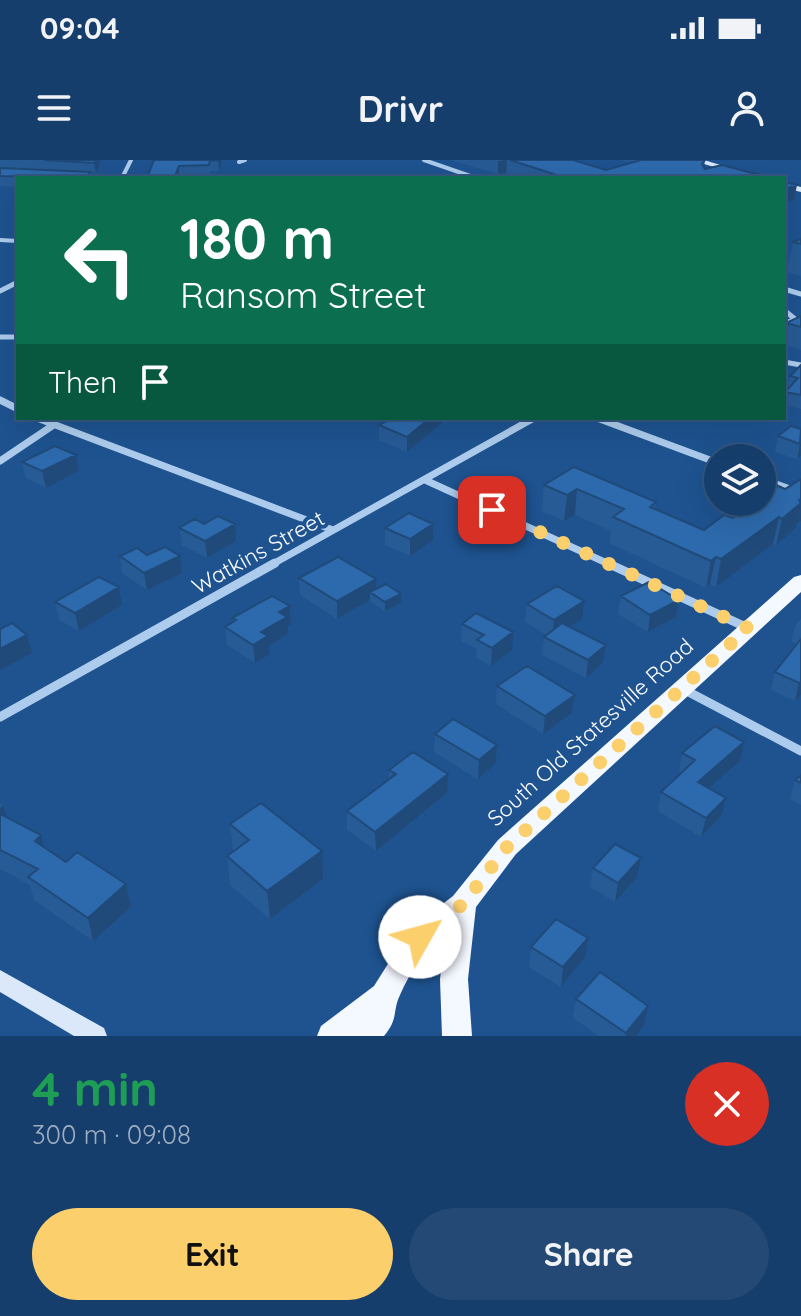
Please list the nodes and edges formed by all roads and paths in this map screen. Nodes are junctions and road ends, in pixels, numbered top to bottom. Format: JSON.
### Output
{"nodes":[{"id":1,"x":245,"y":160,"type":"edge"},
{"id":2,"x":424,"y":160,"type":"edge"},
{"id":3,"x":695,"y":160,"type":"edge"},
{"id":4,"x":239,"y":162,"type":"edge"},
{"id":5,"x":730,"y":170,"type":"junction"},
{"id":6,"x":713,"y":175,"type":"edge"},
{"id":7,"x":470,"y":176,"type":"edge"},
{"id":8,"x":752,"y":176,"type":"edge"},
{"id":9,"x":786,"y":312,"type":"edge"},
{"id":10,"x":786,"y":323,"type":"edge"},
{"id":11,"x":41,"y":420,"type":"edge"},
{"id":12,"x":530,"y":420,"type":"edge"},
{"id":13,"x":602,"y":420,"type":"edge"},
{"id":14,"x":52,"y":426,"type":"junction"},
{"id":15,"x":704,"y":458,"type":"edge"},
{"id":16,"x":0,"y":461,"type":"edge"},
{"id":17,"x":425,"y":480,"type":"junction"},
{"id":18,"x":776,"y":484,"type":"edge"},
{"id":19,"x":801,"y":493,"type":"edge"},
{"id":20,"x":333,"y":530,"type":"junction"},
{"id":21,"x":801,"y":581,"type":"edge"},
{"id":22,"x":748,"y":628,"type":"junction"},
{"id":23,"x":682,"y":688,"type":"junction"},
{"id":24,"x":0,"y":717,"type":"edge"},
{"id":25,"x":801,"y":751,"type":"edge"},
{"id":26,"x":463,"y":904,"type":"junction"},
{"id":27,"x":0,"y":980,"type":"edge"},
{"id":28,"x":384,"y":995,"type":"junction"},
{"id":29,"x":95,"y":1036,"type":"edge"},
{"id":30,"x":332,"y":1036,"type":"edge"},
{"id":31,"x":366,"y":1036,"type":"edge"},
{"id":32,"x":457,"y":1036,"type":"edge"}],
"edges":[{"from":1,"to":4,"type":"street"},
{"from":2,"to":7,"type":"street"},
{"from":3,"to":5,"type":"main road"},
{"from":5,"to":6,"type":"street"},
{"from":5,"to":8,"type":"main road"},
{"from":9,"to":10,"type":"street"},
{"from":11,"to":14,"type":"street"},
{"from":12,"to":17,"type":"street","name":"Watkins Street"},
{"from":13,"to":15,"type":"street"},
{"from":14,"to":16,"type":"street"},
{"from":14,"to":20,"type":"street"},
{"from":17,"to":20,"type":"street","name":"Watkins Street"},
{"from":17,"to":22,"type":"street"},
{"from":18,"to":19,"type":"street"},
{"from":20,"to":24,"type":"street","name":"Watkins Street"},
{"from":21,"to":22,"type":"main road","name":"South Old Statesville Road"},
{"from":22,"to":23,"type":"main road","name":"South Old Statesville Road"},
{"from":23,"to":25,"type":"street"},
{"from":23,"to":26,"type":"main road","name":"South Old Statesville Road"},
{"from":26,"to":28,"type":"main road","name":"South Old Statesville Road"},
{"from":26,"to":32,"type":"main road"},
{"from":27,"to":29,"type":"main road"},
{"from":28,"to":30,"type":"main road"},
{"from":28,"to":31,"type":"main road","name":"South Old Statesville Road"}]}
